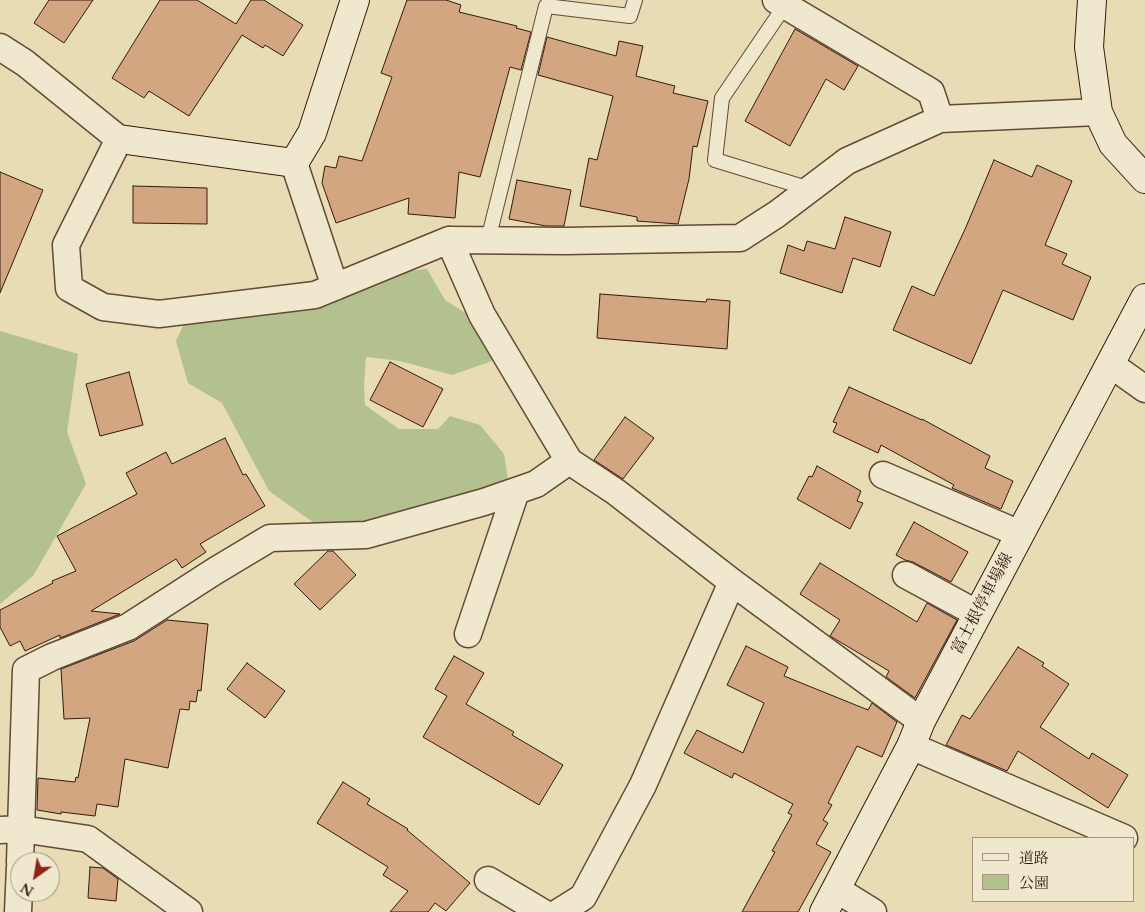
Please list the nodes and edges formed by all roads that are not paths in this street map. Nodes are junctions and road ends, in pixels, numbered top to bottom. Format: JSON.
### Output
{"nodes":[{"id":1,"x":635,"y":0,"type":"edge"},
{"id":2,"x":1092,"y":0,"type":"edge"},
{"id":3,"x":783,"y":2,"type":"edge"},
{"id":4,"x":347,"y":3,"type":"edge"},
{"id":5,"x":0,"y":47,"type":"edge"},
{"id":6,"x":1098,"y":112,"type":"junction"},
{"id":7,"x":940,"y":119,"type":"junction"},
{"id":8,"x":119,"y":139,"type":"junction"},
{"id":9,"x":294,"y":163,"type":"junction"},
{"id":10,"x":1145,"y":180,"type":"edge"},
{"id":11,"x":810,"y":189,"type":"junction"},
{"id":12,"x":449,"y":240,"type":"junction"},
{"id":13,"x":488,"y":240,"type":"junction"},
{"id":14,"x":335,"y":287,"type":"junction"},
{"id":15,"x":1145,"y":298,"type":"edge"},
{"id":16,"x":1110,"y":364,"type":"junction"},
{"id":17,"x":1145,"y":389,"type":"edge"},
{"id":18,"x":570,"y":461,"type":"junction"},
{"id":19,"x":884,"y":475,"type":"dead end"},
{"id":20,"x":516,"y":491,"type":"junction"},
{"id":21,"x":1020,"y":534,"type":"junction"},
{"id":22,"x":906,"y":575,"type":"dead end"},
{"id":23,"x":732,"y":582,"type":"junction"},
{"id":24,"x":978,"y":614,"type":"junction"},
{"id":25,"x":468,"y":634,"type":"dead end"},
{"id":26,"x":916,"y":734,"type":"junction"},
{"id":27,"x":11,"y":829,"type":"edge"},
{"id":28,"x":1122,"y":837,"type":"edge"},
{"id":29,"x":17,"y":852,"type":"edge"},
{"id":30,"x":488,"y":880,"type":"dead end"},
{"id":31,"x":830,"y":901,"type":"edge"},
{"id":32,"x":189,"y":912,"type":"edge"},
{"id":33,"x":542,"y":912,"type":"edge"},
{"id":34,"x":559,"y":912,"type":"edge"},
{"id":35,"x":873,"y":912,"type":"edge"}],
"edges":[{"from":1,"to":13,"type":"lane"},
{"from":2,"to":6,"type":"main road"},
{"from":3,"to":7,"type":"street"},
{"from":3,"to":11,"type":"lane"},
{"from":4,"to":9,"type":"main road"},
{"from":5,"to":8,"type":"street"},
{"from":6,"to":7,"type":"street"},
{"from":6,"to":10,"type":"main road"},
{"from":7,"to":11,"type":"street"},
{"from":8,"to":9,"type":"main road"},
{"from":8,"to":14,"type":"street"},
{"from":9,"to":14,"type":"street"},
{"from":11,"to":13,"type":"street"},
{"from":12,"to":13,"type":"street"},
{"from":12,"to":14,"type":"street"},
{"from":12,"to":18,"type":"street"},
{"from":15,"to":16,"type":"main road","name":"富士根停車場線"},
{"from":16,"to":17,"type":"street"},
{"from":16,"to":21,"type":"main road","name":"富士根停車場線"},
{"from":18,"to":20,"type":"street"},
{"from":18,"to":23,"type":"street"},
{"from":19,"to":21,"type":"street"},
{"from":20,"to":25,"type":"street"},
{"from":20,"to":27,"type":"street"},
{"from":21,"to":24,"type":"main road","name":"富士根停車場線"},
{"from":22,"to":24,"type":"street"},
{"from":23,"to":26,"type":"street"},
{"from":23,"to":34,"type":"street"},
{"from":24,"to":26,"type":"main road","name":"富士根停車場線"},
{"from":26,"to":28,"type":"street"},
{"from":26,"to":31,"type":"main road","name":"富士根停車場線"},
{"from":27,"to":29,"type":"street"},
{"from":27,"to":32,"type":"street"},
{"from":30,"to":33,"type":"street"},
{"from":31,"to":35,"type":"street"}]}
